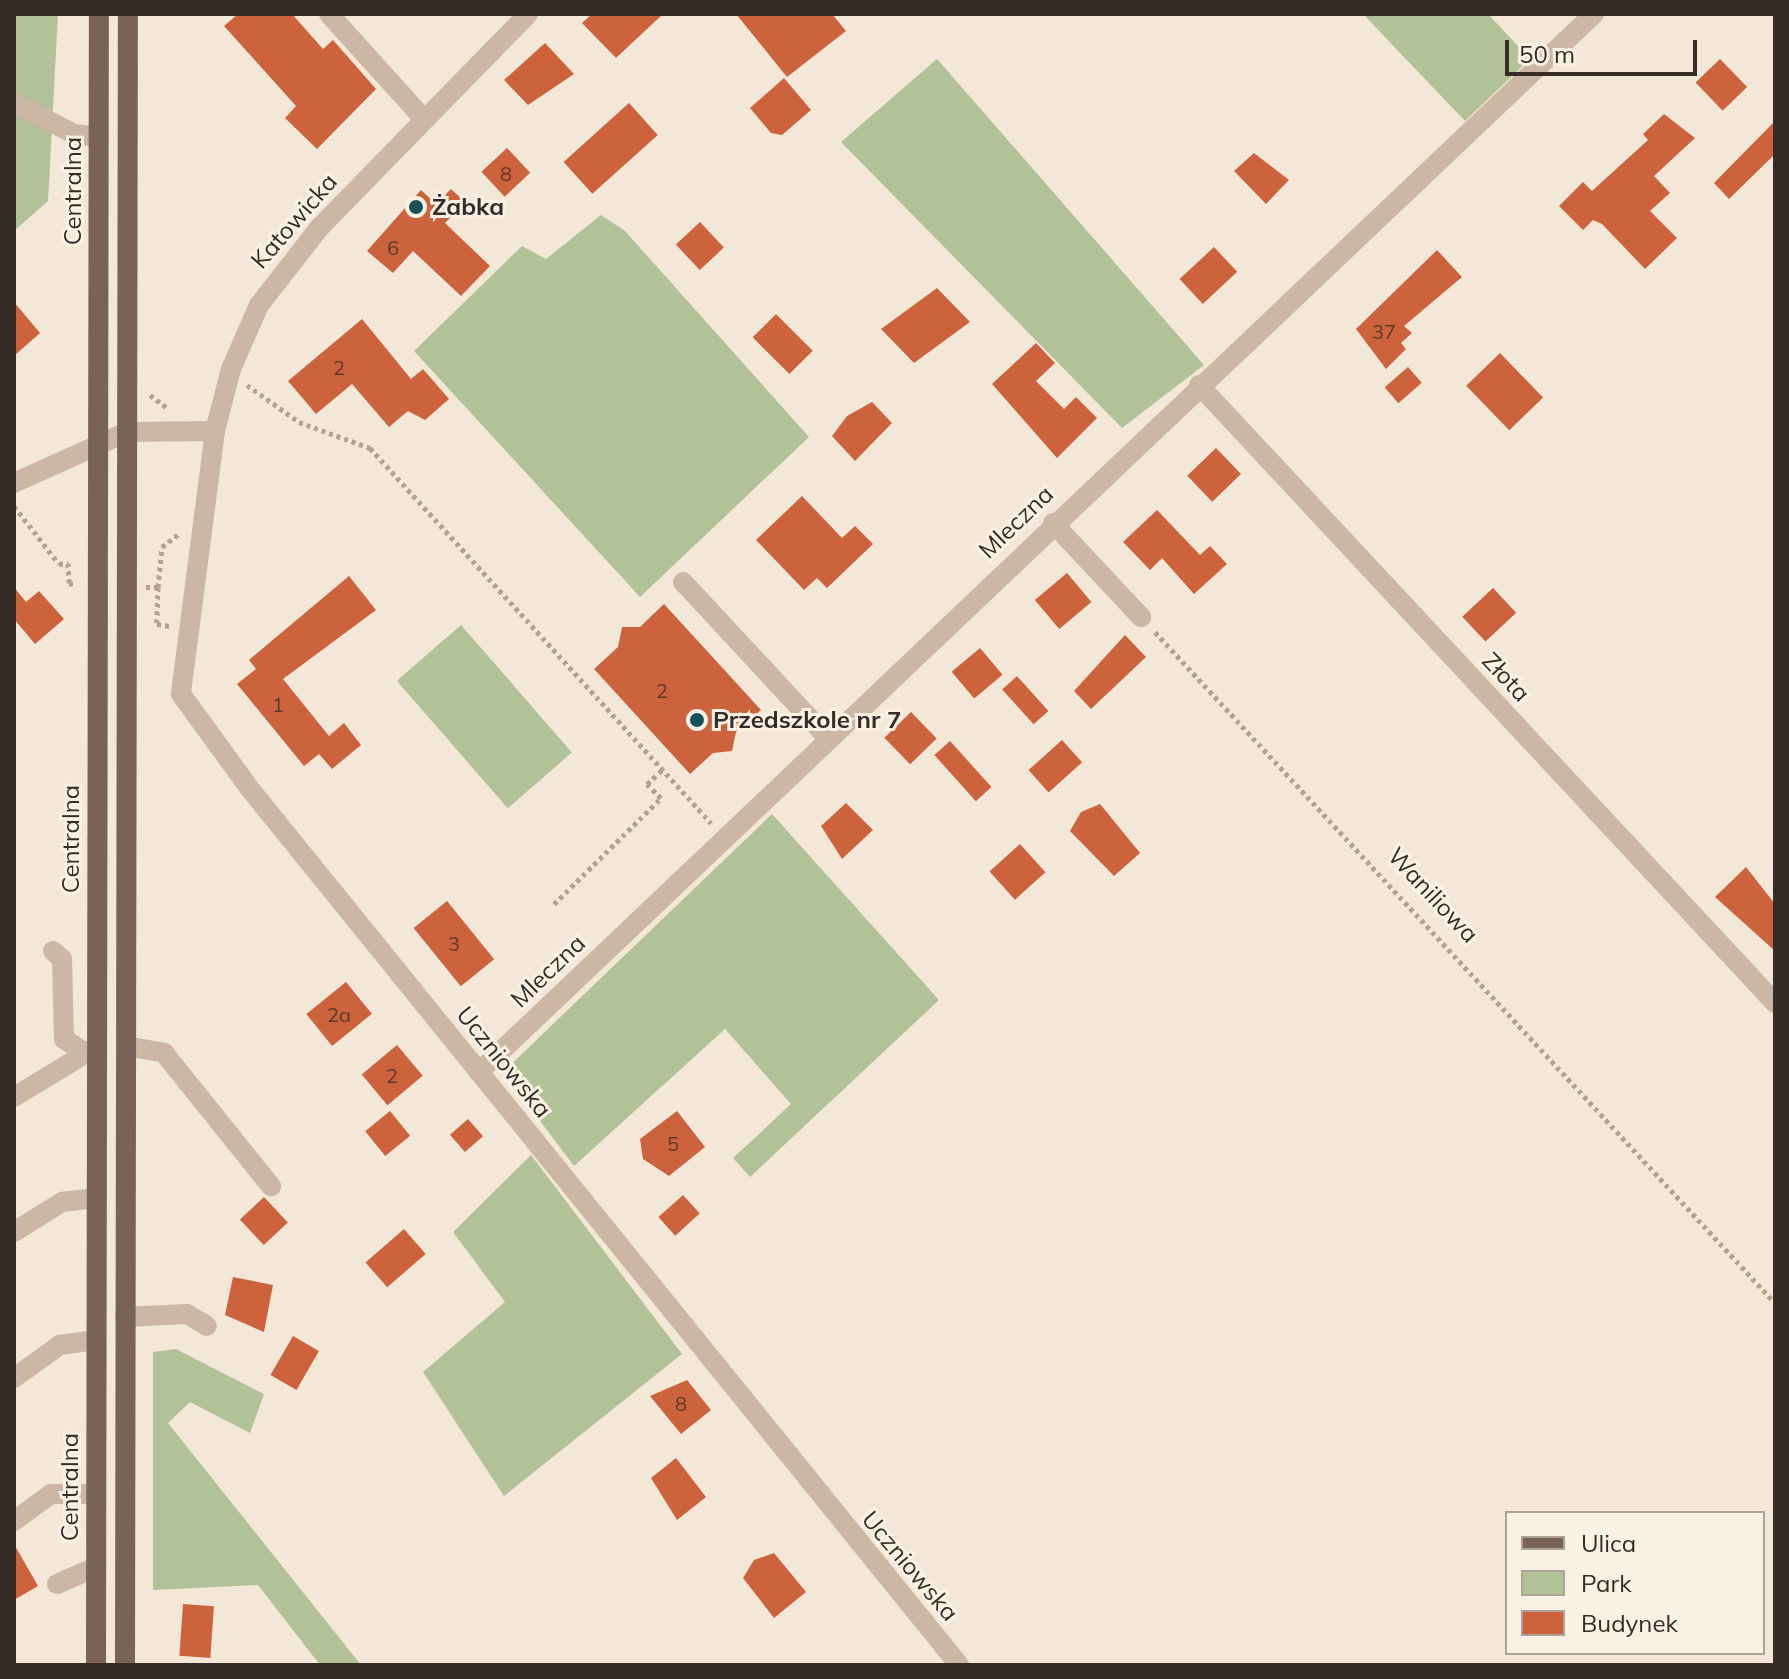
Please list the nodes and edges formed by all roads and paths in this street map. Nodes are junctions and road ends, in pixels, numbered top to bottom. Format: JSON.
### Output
{"nodes":[{"id":1,"x":99,"y":14,"type":"edge"},
{"id":2,"x":128,"y":14,"type":"edge"},
{"id":3,"x":329,"y":14,"type":"edge"},
{"id":4,"x":528,"y":14,"type":"edge"},
{"id":5,"x":1594,"y":14,"type":"edge"},
{"id":6,"x":14,"y":103,"type":"edge"},
{"id":7,"x":423,"y":118,"type":"junction"},
{"id":8,"x":99,"y":137,"type":"junction"},
{"id":9,"x":1199,"y":385,"type":"junction"},
{"id":10,"x":147,"y":386,"type":"dead end"},
{"id":11,"x":242,"y":394,"type":"dead end"},
{"id":12,"x":181,"y":410,"type":"dead end"},
{"id":13,"x":215,"y":431,"type":"junction"},
{"id":14,"x":127,"y":432,"type":"junction"},
{"id":15,"x":97,"y":444,"type":"junction"},
{"id":16,"x":14,"y":483,"type":"edge"},
{"id":17,"x":205,"y":510,"type":"junction"},
{"id":18,"x":1053,"y":523,"type":"junction"},
{"id":19,"x":683,"y":582,"type":"dead end"},
{"id":20,"x":158,"y":587,"type":"dead end"},
{"id":21,"x":1141,"y":617,"type":"joint"},
{"id":22,"x":828,"y":738,"type":"junction"},
{"id":23,"x":662,"y":770,"type":"junction"},
{"id":24,"x":725,"y":838,"type":"junction"},
{"id":25,"x":554,"y":904,"type":"dead end"},
{"id":26,"x":53,"y":951,"type":"dead end"},
{"id":27,"x":1775,"y":1003,"type":"edge"},
{"id":28,"x":126,"y":1046,"type":"junction"},
{"id":29,"x":89,"y":1049,"type":"junction"},
{"id":30,"x":479,"y":1072,"type":"junction"},
{"id":31,"x":14,"y":1097,"type":"edge"},
{"id":32,"x":271,"y":1186,"type":"dead end"},
{"id":33,"x":96,"y":1198,"type":"junction"},
{"id":34,"x":14,"y":1232,"type":"edge"},
{"id":35,"x":1775,"y":1303,"type":"edge"},
{"id":36,"x":125,"y":1317,"type":"junction"},
{"id":37,"x":207,"y":1326,"type":"dead end"},
{"id":38,"x":96,"y":1340,"type":"junction"},
{"id":39,"x":14,"y":1378,"type":"edge"},
{"id":40,"x":96,"y":1494,"type":"junction"},
{"id":41,"x":14,"y":1521,"type":"edge"},
{"id":42,"x":96,"y":1567,"type":"junction"},
{"id":43,"x":57,"y":1584,"type":"dead end"},
{"id":44,"x":96,"y":1665,"type":"edge"},
{"id":45,"x":125,"y":1665,"type":"edge"},
{"id":46,"x":959,"y":1665,"type":"edge"}],
"edges":[{"from":1,"to":8,"type":"main road","name":"Centralna"},
{"from":2,"to":14,"type":"main road"},
{"from":3,"to":7,"type":"street"},
{"from":4,"to":7,"type":"street","name":"Katowicka"},
{"from":5,"to":9,"type":"street","name":"Mleczna"},
{"from":6,"to":8,"type":"street"},
{"from":7,"to":13,"type":"street","name":"Katowicka"},
{"from":8,"to":15,"type":"main road","name":"Centralna"},
{"from":9,"to":18,"type":"street","name":"Mleczna"},
{"from":9,"to":27,"type":"street","name":"Złota"},
{"from":10,"to":12,"type":"path"},
{"from":11,"to":23,"type":"path"},
{"from":13,"to":14,"type":"street"},
{"from":13,"to":17,"type":"street","name":"Uczniowska"},
{"from":14,"to":15,"type":"street"},
{"from":14,"to":28,"type":"main road"},
{"from":15,"to":16,"type":"street"},
{"from":15,"to":29,"type":"main road","name":"Centralna"},
{"from":17,"to":20,"type":"path"},
{"from":17,"to":30,"type":"street","name":"Uczniowska"},
{"from":18,"to":21,"type":"street"},
{"from":18,"to":22,"type":"street","name":"Mleczna"},
{"from":19,"to":22,"type":"street"},
{"from":21,"to":35,"type":"path","name":"Waniliowa"},
{"from":22,"to":24,"type":"street","name":"Mleczna"},
{"from":23,"to":24,"type":"path"},
{"from":23,"to":25,"type":"path"},
{"from":24,"to":30,"type":"street","name":"Mleczna"},
{"from":26,"to":29,"type":"street"},
{"from":28,"to":32,"type":"street"},
{"from":28,"to":36,"type":"main road"},
{"from":29,"to":31,"type":"street"},
{"from":29,"to":33,"type":"main road","name":"Centralna"},
{"from":30,"to":46,"type":"street","name":"Uczniowska"},
{"from":33,"to":34,"type":"street"},
{"from":33,"to":38,"type":"main road","name":"Centralna"},
{"from":36,"to":37,"type":"street"},
{"from":36,"to":45,"type":"main road"},
{"from":38,"to":39,"type":"street"},
{"from":38,"to":40,"type":"main road","name":"Centralna"},
{"from":40,"to":41,"type":"street"},
{"from":40,"to":42,"type":"main road","name":"Centralna"},
{"from":42,"to":43,"type":"street"},
{"from":42,"to":44,"type":"main road","name":"Centralna"}]}
